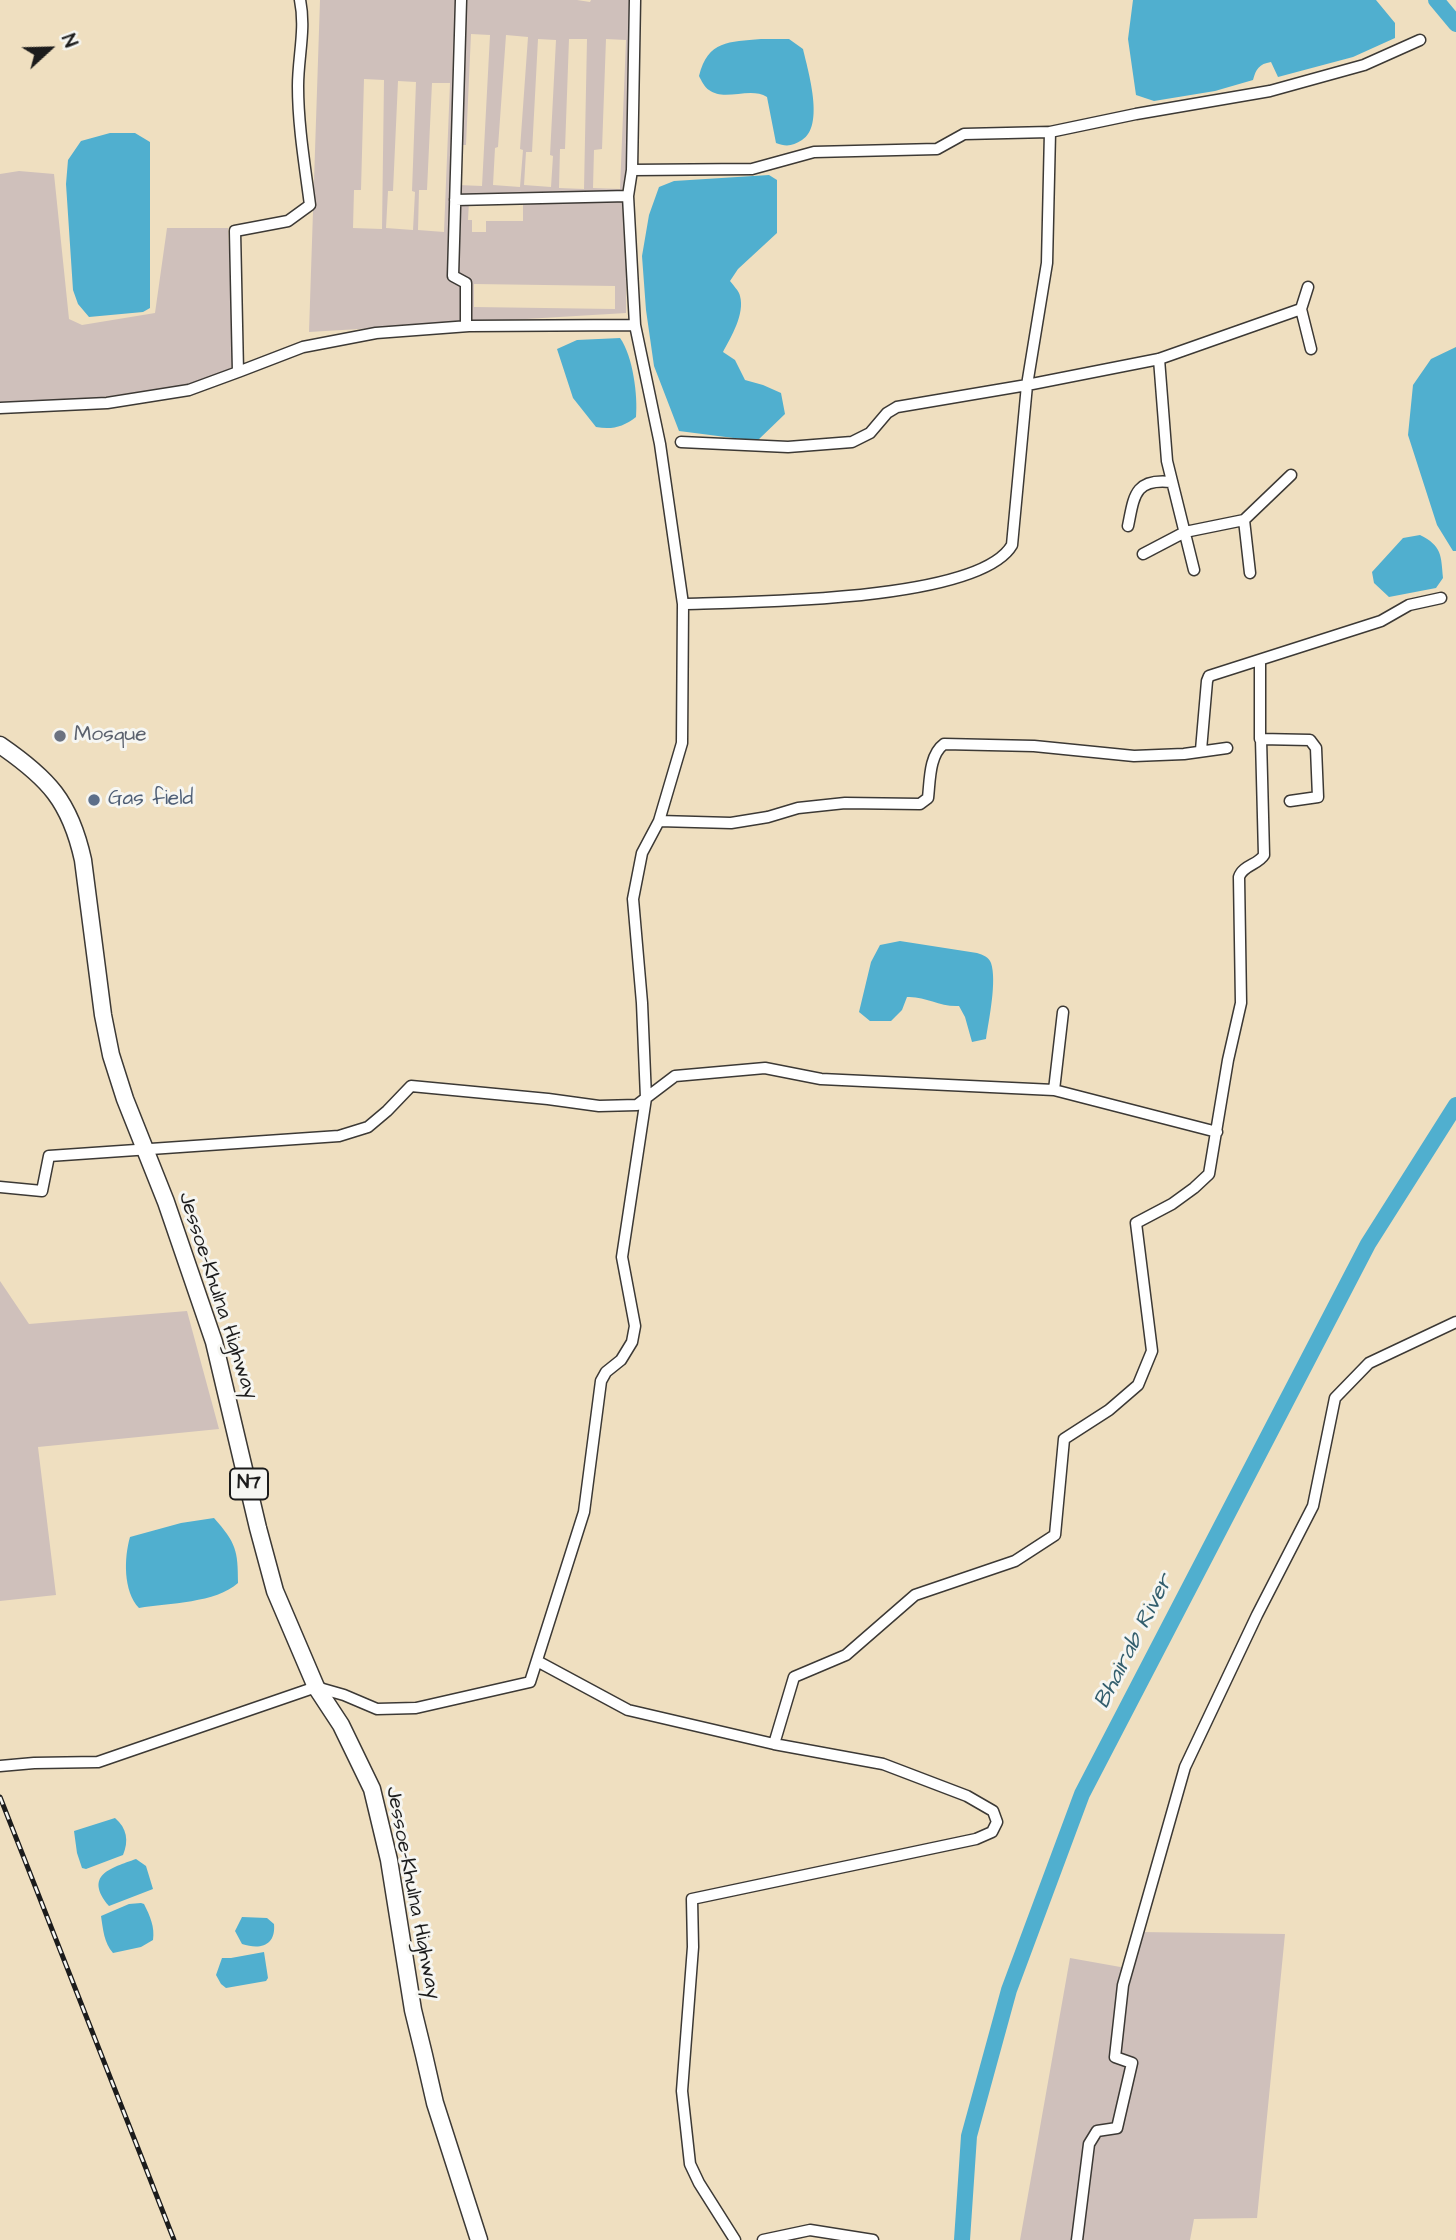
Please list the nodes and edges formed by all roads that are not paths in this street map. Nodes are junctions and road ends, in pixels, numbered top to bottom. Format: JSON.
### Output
{"nodes":[{"id":1,"x":300,"y":0,"type":"edge"},
{"id":2,"x":461,"y":0,"type":"edge"},
{"id":3,"x":635,"y":0,"type":"edge"},
{"id":4,"x":1420,"y":40,"type":"dead end"},
{"id":5,"x":1050,"y":132,"type":"junction"},
{"id":6,"x":632,"y":170,"type":"junction"},
{"id":7,"x":628,"y":196,"type":"junction"},
{"id":8,"x":456,"y":200,"type":"junction"},
{"id":9,"x":1308,"y":287,"type":"dead end"},
{"id":10,"x":1301,"y":309,"type":"junction"},
{"id":11,"x":466,"y":323,"type":"dead end"},
{"id":12,"x":635,"y":325,"type":"junction"},
{"id":13,"x":1311,"y":349,"type":"dead end"},
{"id":14,"x":1159,"y":359,"type":"junction"},
{"id":15,"x":237,"y":372,"type":"junction"},
{"id":16,"x":1027,"y":385,"type":"junction"},
{"id":17,"x":0,"y":408,"type":"edge"},
{"id":18,"x":681,"y":442,"type":"dead end"},
{"id":19,"x":1291,"y":475,"type":"dead end"},
{"id":20,"x":1171,"y":482,"type":"junction"},
{"id":21,"x":1244,"y":520,"type":"junction"},
{"id":22,"x":1128,"y":526,"type":"dead end"},
{"id":23,"x":1185,"y":532,"type":"junction"},
{"id":24,"x":1143,"y":554,"type":"dead end"},
{"id":25,"x":1194,"y":570,"type":"dead end"},
{"id":26,"x":1250,"y":573,"type":"dead end"},
{"id":27,"x":1441,"y":598,"type":"dead end"},
{"id":28,"x":683,"y":604,"type":"junction"},
{"id":29,"x":1260,"y":661,"type":"junction"},
{"id":30,"x":1261,"y":739,"type":"junction"},
{"id":31,"x":0,"y":745,"type":"edge"},
{"id":32,"x":1227,"y":748,"type":"dead end"},
{"id":33,"x":1201,"y":750,"type":"junction"},
{"id":34,"x":1290,"y":800,"type":"dead end"},
{"id":35,"x":659,"y":821,"type":"junction"},
{"id":36,"x":1063,"y":1012,"type":"dead end"},
{"id":37,"x":1054,"y":1090,"type":"junction"},
{"id":38,"x":646,"y":1098,"type":"junction"},
{"id":39,"x":1217,"y":1132,"type":"junction"},
{"id":40,"x":145,"y":1149,"type":"junction"},
{"id":41,"x":0,"y":1187,"type":"edge"},
{"id":42,"x":1456,"y":1322,"type":"edge"},
{"id":43,"x":537,"y":1661,"type":"junction"},
{"id":44,"x":316,"y":1687,"type":"junction"},
{"id":45,"x":774,"y":1744,"type":"junction"},
{"id":46,"x":0,"y":1766,"type":"edge"},
{"id":47,"x":479,"y":2240,"type":"edge"},
{"id":48,"x":735,"y":2240,"type":"edge"},
{"id":49,"x":763,"y":2240,"type":"edge"},
{"id":50,"x":873,"y":2240,"type":"edge"},
{"id":51,"x":1077,"y":2240,"type":"edge"}],
"edges":[{"from":1,"to":15,"type":"street"},
{"from":2,"to":8,"type":"street"},
{"from":3,"to":6,"type":"street"},
{"from":4,"to":5,"type":"street"},
{"from":5,"to":6,"type":"street"},
{"from":5,"to":16,"type":"street"},
{"from":6,"to":7,"type":"street"},
{"from":7,"to":8,"type":"street"},
{"from":7,"to":12,"type":"street"},
{"from":8,"to":11,"type":"street"},
{"from":9,"to":10,"type":"street"},
{"from":10,"to":13,"type":"street"},
{"from":10,"to":14,"type":"street"},
{"from":12,"to":15,"type":"street"},
{"from":12,"to":28,"type":"street"},
{"from":14,"to":16,"type":"street"},
{"from":14,"to":20,"type":"street"},
{"from":15,"to":17,"type":"street"},
{"from":16,"to":18,"type":"street"},
{"from":16,"to":28,"type":"street"},
{"from":19,"to":21,"type":"street"},
{"from":20,"to":22,"type":"street"},
{"from":20,"to":23,"type":"street"},
{"from":21,"to":23,"type":"street"},
{"from":21,"to":26,"type":"street"},
{"from":23,"to":24,"type":"street"},
{"from":23,"to":25,"type":"street"},
{"from":27,"to":29,"type":"street"},
{"from":28,"to":35,"type":"street"},
{"from":29,"to":30,"type":"street"},
{"from":29,"to":33,"type":"street"},
{"from":30,"to":34,"type":"street"},
{"from":30,"to":39,"type":"street"},
{"from":31,"to":40,"type":"highway","name":"Jessoe-Khulna Highway","number":"N7"},
{"from":32,"to":33,"type":"street"},
{"from":33,"to":35,"type":"street"},
{"from":35,"to":38,"type":"street"},
{"from":36,"to":37,"type":"street"},
{"from":37,"to":38,"type":"street"},
{"from":37,"to":39,"type":"street"},
{"from":38,"to":40,"type":"street"},
{"from":38,"to":43,"type":"street"},
{"from":39,"to":45,"type":"street"},
{"from":40,"to":41,"type":"street"},
{"from":40,"to":44,"type":"highway","name":"Jessoe-Khulna Highway","number":"N7"},
{"from":42,"to":51,"type":"street"},
{"from":43,"to":44,"type":"street"},
{"from":43,"to":45,"type":"street"},
{"from":44,"to":46,"type":"street"},
{"from":44,"to":47,"type":"highway","name":"Jessoe-Khulna Highway","number":"N7"},
{"from":45,"to":48,"type":"street"},
{"from":49,"to":50,"type":"street"}]}
